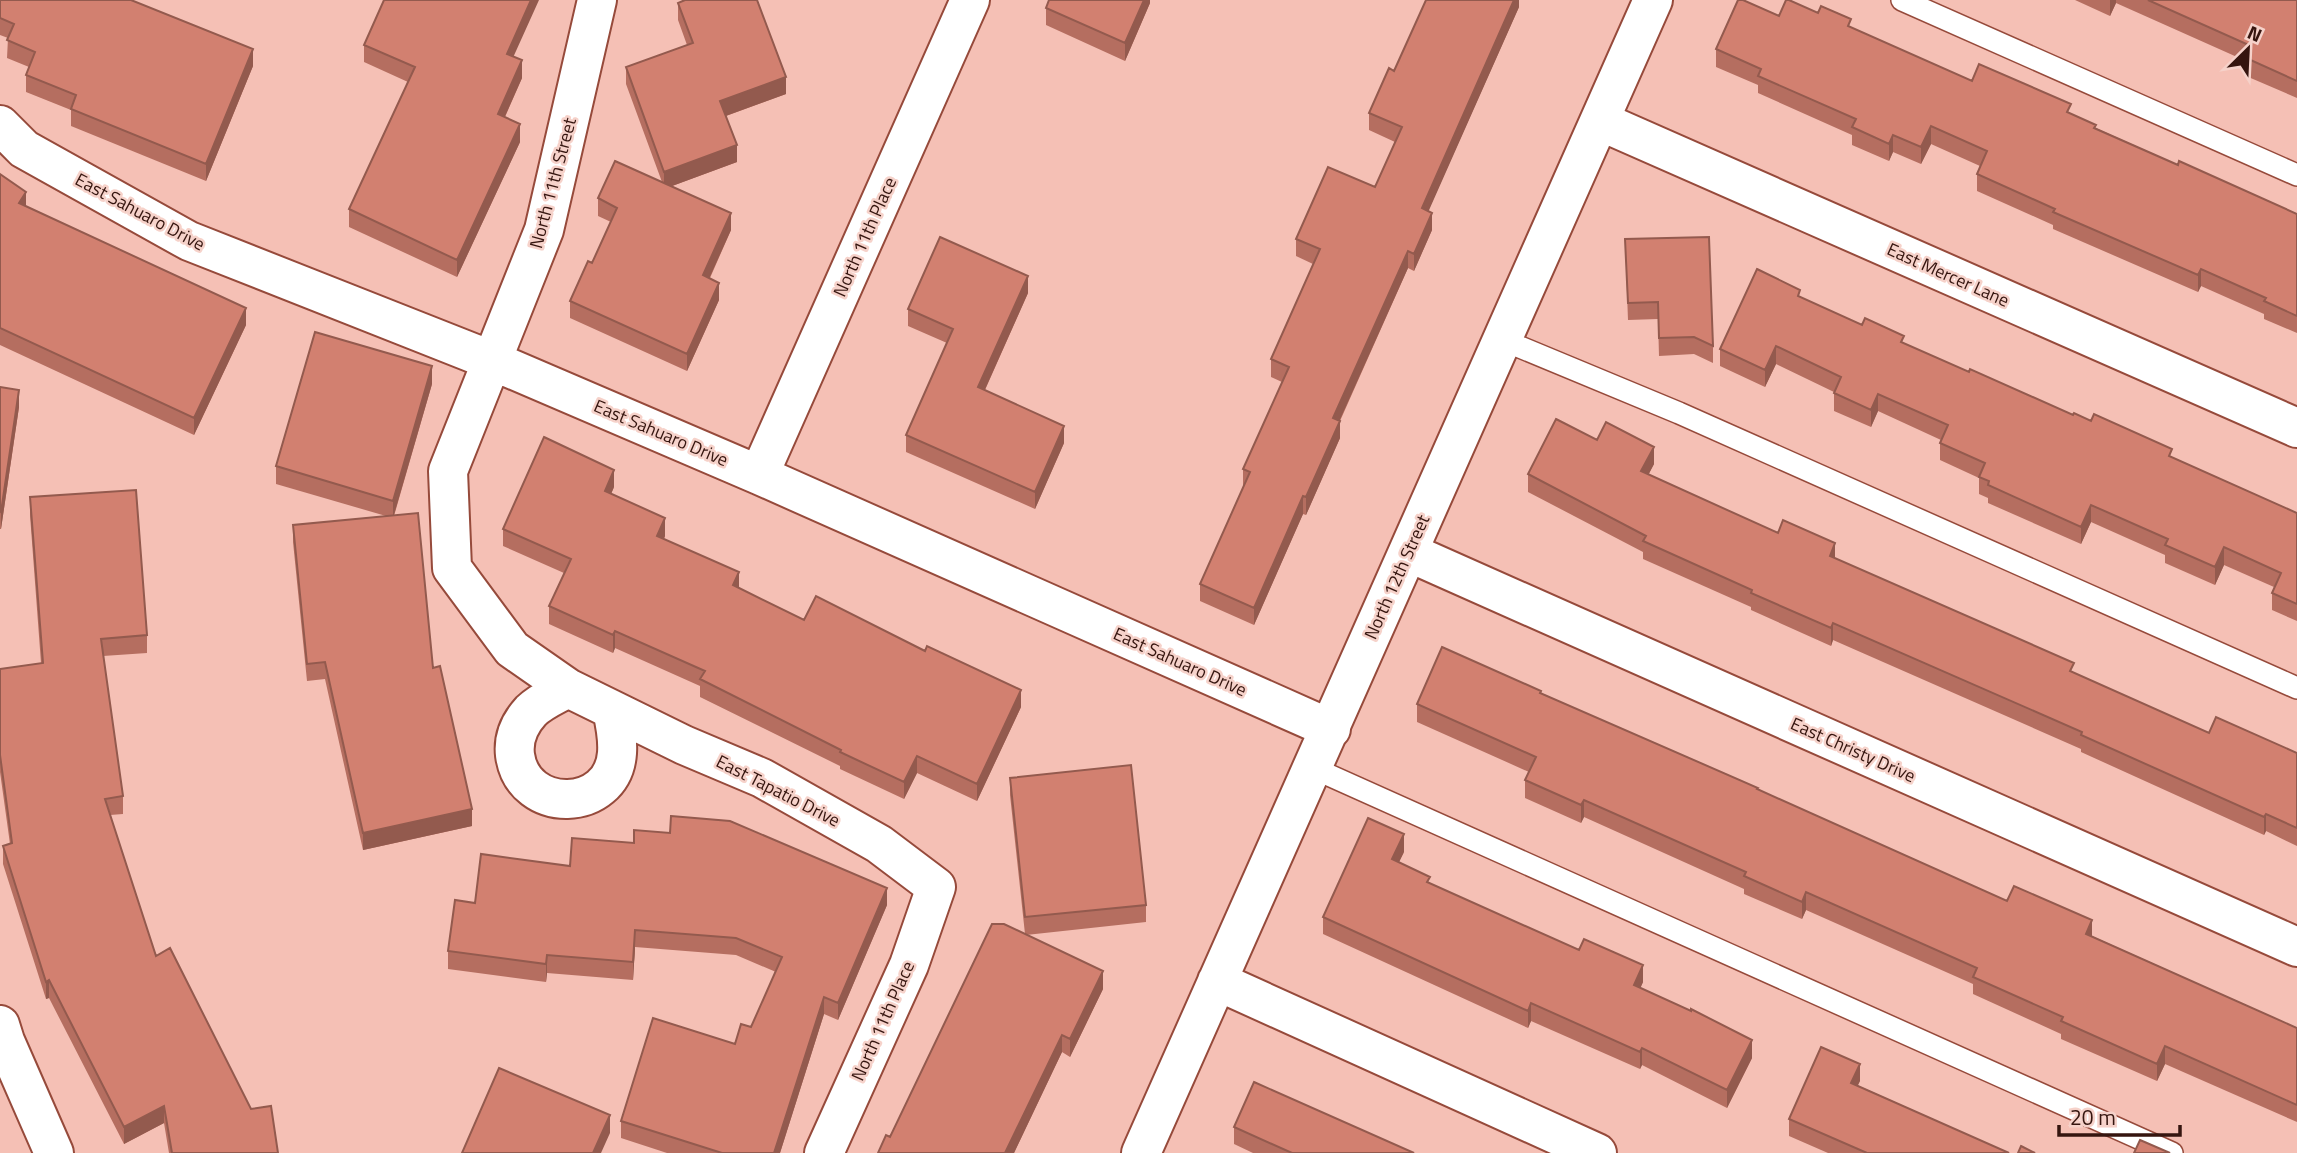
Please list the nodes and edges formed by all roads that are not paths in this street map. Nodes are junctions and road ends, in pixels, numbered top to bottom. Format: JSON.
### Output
{"nodes":[{"id":1,"x":597,"y":0,"type":"edge"},
{"id":2,"x":970,"y":0,"type":"edge"},
{"id":3,"x":1653,"y":0,"type":"edge"},
{"id":4,"x":1902,"y":0,"type":"edge"},
{"id":5,"x":1600,"y":121,"type":"junction"},
{"id":6,"x":0,"y":125,"type":"edge"},
{"id":7,"x":2297,"y":175,"type":"edge"},
{"id":8,"x":1503,"y":340,"type":"junction"},
{"id":9,"x":493,"y":361,"type":"junction"},
{"id":10,"x":2297,"y":428,"type":"edge"},
{"id":11,"x":759,"y":475,"type":"junction"},
{"id":12,"x":1408,"y":552,"type":"junction"},
{"id":13,"x":568,"y":688,"type":"junction"},
{"id":14,"x":2297,"y":688,"type":"edge"},
{"id":15,"x":612,"y":710,"type":"junction"},
{"id":16,"x":1331,"y":729,"type":"junction"},
{"id":17,"x":1313,"y":768,"type":"junction"},
{"id":18,"x":936,"y":887,"type":"joint"},
{"id":19,"x":2297,"y":947,"type":"edge"},
{"id":20,"x":1217,"y":981,"type":"junction"},
{"id":21,"x":0,"y":1025,"type":"edge"},
{"id":22,"x":54,"y":1153,"type":"edge"},
{"id":23,"x":824,"y":1153,"type":"edge"},
{"id":24,"x":1141,"y":1153,"type":"edge"},
{"id":25,"x":1597,"y":1153,"type":"edge"},
{"id":26,"x":2172,"y":1153,"type":"edge"}],
"edges":[{"from":1,"to":9,"type":"street","name":"North 11th Street"},
{"from":2,"to":11,"type":"street","name":"North 11th Place"},
{"from":3,"to":5,"type":"street","name":"North 12th Street"},
{"from":4,"to":7,"type":"lane"},
{"from":5,"to":8,"type":"street","name":"North 12th Street"},
{"from":5,"to":10,"type":"street","name":"East Mercer Lane"},
{"from":6,"to":9,"type":"street","name":"East Sahuaro Drive"},
{"from":8,"to":12,"type":"street","name":"North 12th Street"},
{"from":8,"to":14,"type":"lane"},
{"from":9,"to":11,"type":"street","name":"East Sahuaro Drive"},
{"from":9,"to":13,"type":"street","name":"East Tapatio Drive"},
{"from":11,"to":16,"type":"street","name":"East Sahuaro Drive"},
{"from":12,"to":16,"type":"street","name":"North 12th Street"},
{"from":12,"to":19,"type":"street","name":"East Christy Drive"},
{"from":13,"to":15,"type":"street","name":"East Tapatio Drive"},
{"from":13,"to":15,"type":"street"},
{"from":15,"to":18,"type":"street","name":"East Tapatio Drive"},
{"from":16,"to":17,"type":"street","name":"North 12th Street"},
{"from":17,"to":20,"type":"street","name":"North 12th Street"},
{"from":17,"to":26,"type":"lane"},
{"from":18,"to":23,"type":"street","name":"North 11th Place"},
{"from":20,"to":24,"type":"street","name":"North 12th Street"},
{"from":20,"to":25,"type":"street"},
{"from":21,"to":22,"type":"street"}]}
